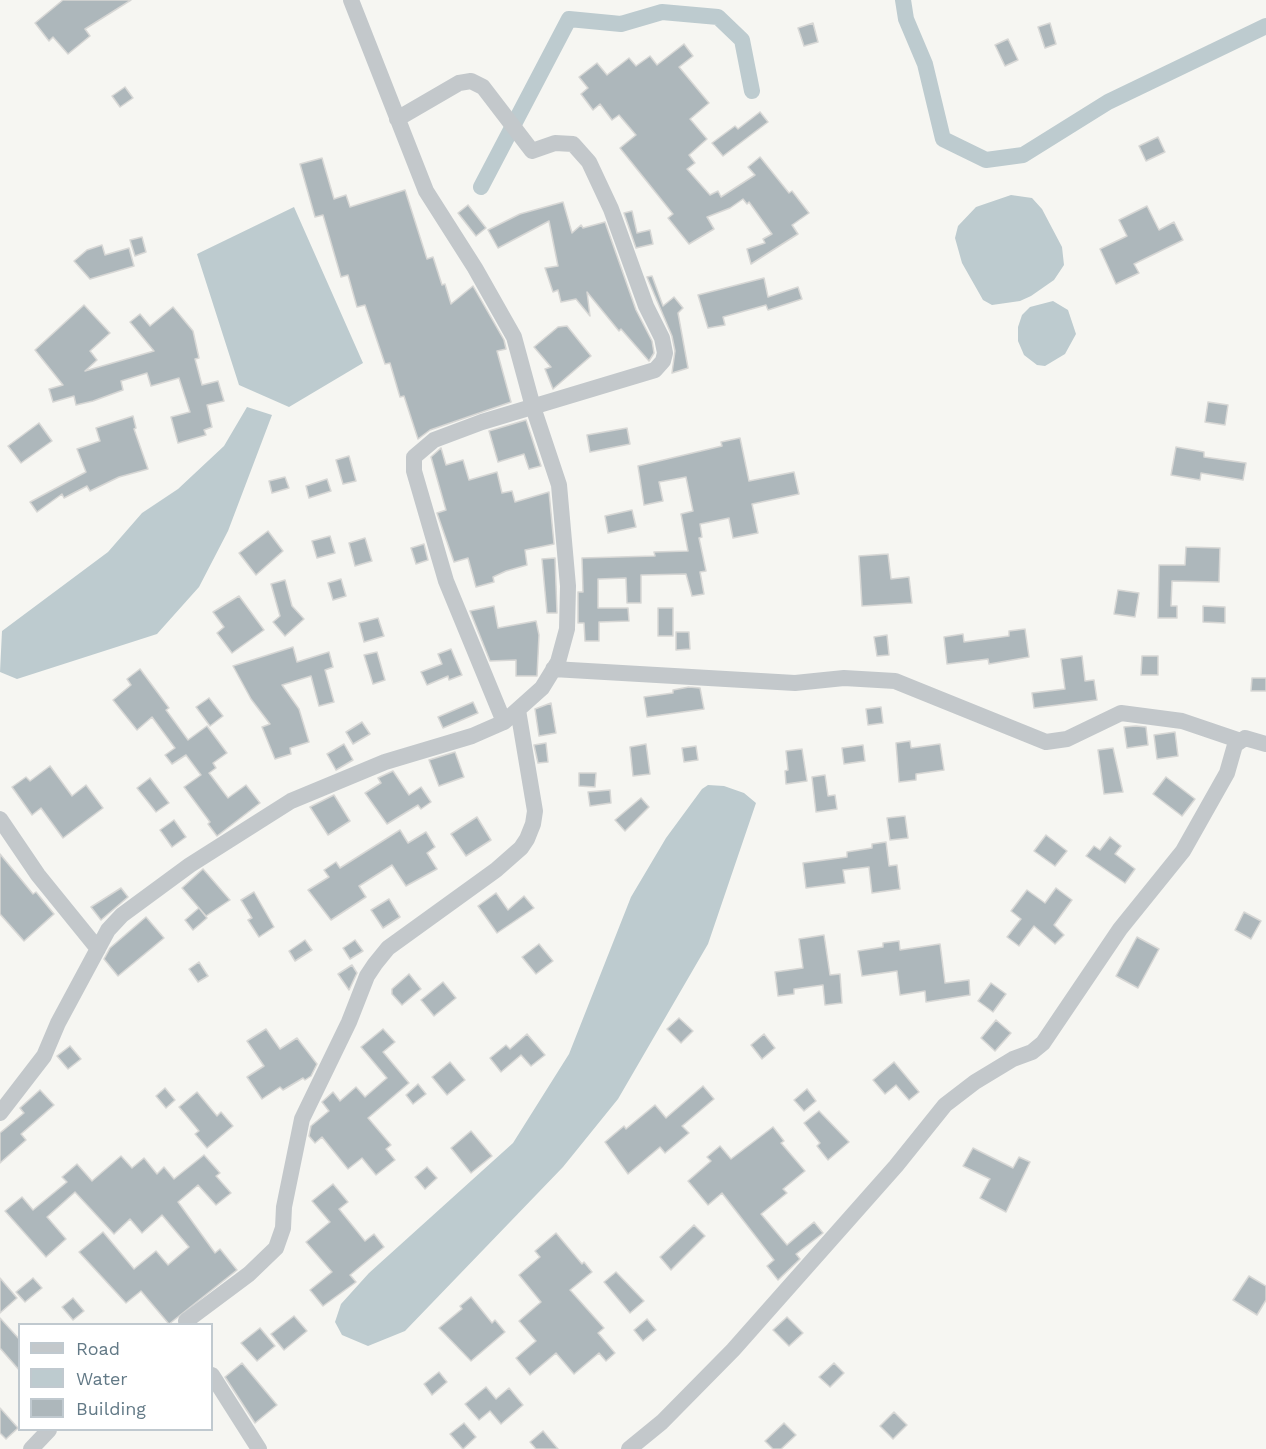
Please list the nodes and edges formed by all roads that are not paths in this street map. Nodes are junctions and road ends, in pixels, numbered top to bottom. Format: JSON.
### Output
{"nodes":[{"id":1,"x":351,"y":0,"type":"edge"},
{"id":2,"x":397,"y":119,"type":"junction"},
{"id":3,"x":532,"y":407,"type":"junction"},
{"id":4,"x":553,"y":669,"type":"junction"},
{"id":5,"x":518,"y":710,"type":"junction"},
{"id":6,"x":504,"y":722,"type":"junction"},
{"id":7,"x":1238,"y":740,"type":"junction"},
{"id":8,"x":1266,"y":744,"type":"edge"},
{"id":9,"x":0,"y":819,"type":"edge"},
{"id":10,"x":98,"y":949,"type":"junction"},
{"id":11,"x":0,"y":1113,"type":"edge"},
{"id":12,"x":186,"y":1323,"type":"edge"},
{"id":13,"x":213,"y":1377,"type":"edge"},
{"id":14,"x":48,"y":1431,"type":"edge"},
{"id":15,"x":31,"y":1449,"type":"edge"},
{"id":16,"x":259,"y":1449,"type":"edge"},
{"id":17,"x":629,"y":1449,"type":"edge"}],
"edges":[{"from":1,"to":2,"type":"street"},
{"from":2,"to":3,"type":"street"},
{"from":2,"to":3,"type":"street"},
{"from":3,"to":4,"type":"street"},
{"from":3,"to":6,"type":"street"},
{"from":4,"to":5,"type":"street"},
{"from":4,"to":7,"type":"street"},
{"from":5,"to":6,"type":"street"},
{"from":5,"to":12,"type":"street"},
{"from":6,"to":10,"type":"street"},
{"from":7,"to":8,"type":"street"},
{"from":7,"to":17,"type":"street"},
{"from":9,"to":10,"type":"street"},
{"from":10,"to":11,"type":"street"},
{"from":13,"to":16,"type":"street"},
{"from":14,"to":15,"type":"street"}]}
